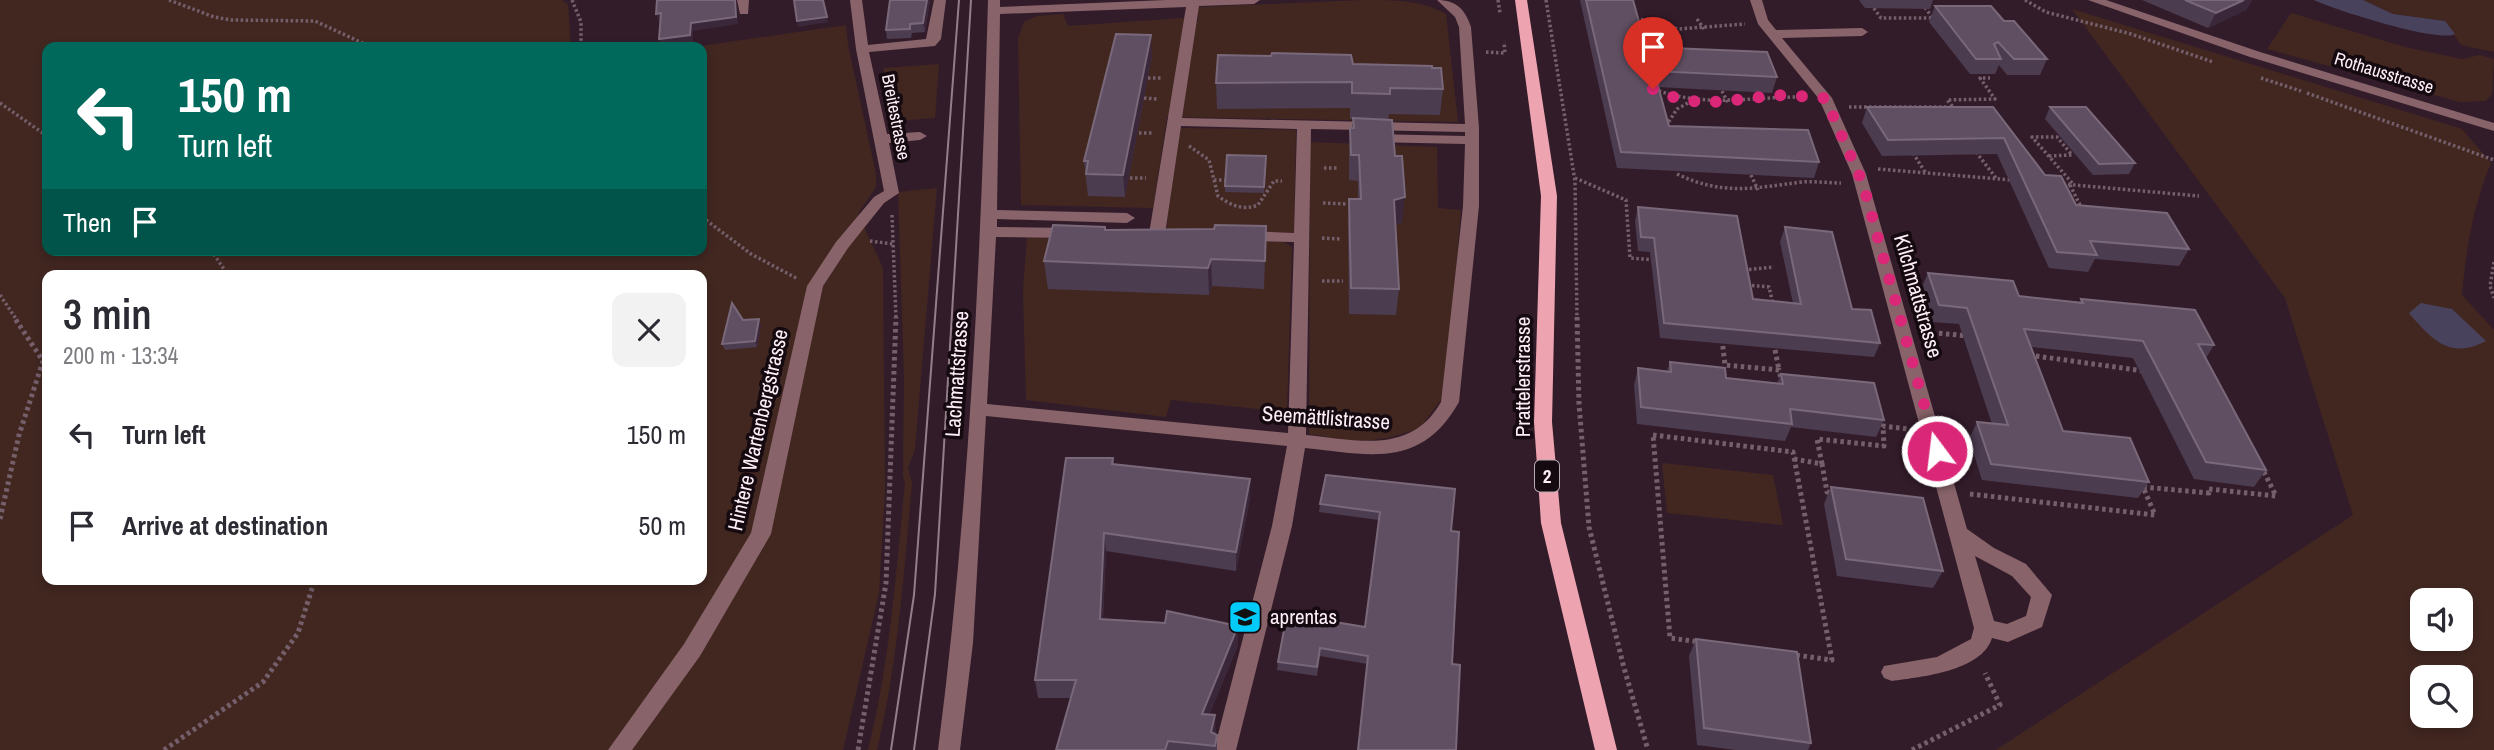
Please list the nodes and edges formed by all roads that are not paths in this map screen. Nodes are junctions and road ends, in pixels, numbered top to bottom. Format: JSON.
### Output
{"nodes":[{"id":1,"x":856,"y":0,"type":"edge"},
{"id":2,"x":940,"y":0,"type":"edge"},
{"id":3,"x":1254,"y":0,"type":"edge"},
{"id":4,"x":1443,"y":0,"type":"edge"},
{"id":5,"x":1521,"y":0,"type":"edge"},
{"id":6,"x":1756,"y":0,"type":"edge"},
{"id":7,"x":2094,"y":0,"type":"edge"},
{"id":8,"x":1193,"y":3,"type":"junction"},
{"id":9,"x":993,"y":6,"type":"edge"},
{"id":10,"x":1862,"y":33,"type":"dead end"},
{"id":11,"x":1775,"y":34,"type":"junction"},
{"id":12,"x":862,"y":49,"type":"junction"},
{"id":13,"x":1174,"y":122,"type":"junction"},
{"id":14,"x":1304,"y":124,"type":"junction"},
{"id":15,"x":2494,"y":127,"type":"edge"},
{"id":16,"x":1472,"y":134,"type":"junction"},
{"id":17,"x":920,"y":136,"type":"dead end"},
{"id":18,"x":1354,"y":138,"type":"edge"},
{"id":19,"x":881,"y":139,"type":"junction"},
{"id":20,"x":892,"y":193,"type":"joint"},
{"id":21,"x":989,"y":223,"type":"junction"},
{"id":22,"x":1233,"y":236,"type":"edge"},
{"id":23,"x":1301,"y":238,"type":"junction"},
{"id":24,"x":978,"y":409,"type":"junction"},
{"id":25,"x":1297,"y":441,"type":"junction"},
{"id":26,"x":1959,"y":533,"type":"junction"},
{"id":27,"x":1985,"y":628,"type":"junction"},
{"id":28,"x":1892,"y":672,"type":"dead end"},
{"id":29,"x":620,"y":750,"type":"edge"},
{"id":30,"x":948,"y":750,"type":"edge"},
{"id":31,"x":1225,"y":750,"type":"edge"},
{"id":32,"x":1606,"y":750,"type":"edge"}],
"edges":[{"from":1,"to":12,"type":"street","name":"Breitestrasse"},
{"from":2,"to":12,"type":"street","name":"Breitestrasse"},
{"from":3,"to":8,"type":"street"},
{"from":4,"to":16,"type":"street","name":"Seemättlistrasse"},
{"from":5,"to":32,"type":"main road","name":"Prattelerstrasse","number":"2"},
{"from":6,"to":11,"type":"street","name":"Kilchmattstrasse"},
{"from":7,"to":15,"type":"street","name":"Rothausstrasse"},
{"from":8,"to":9,"type":"street"},
{"from":8,"to":13,"type":"street"},
{"from":9,"to":21,"type":"street","name":"Lachmattstrasse"},
{"from":10,"to":11,"type":"street"},
{"from":11,"to":26,"type":"street","name":"Kilchmattstrasse"},
{"from":12,"to":19,"type":"street","name":"Breitestrasse"},
{"from":13,"to":14,"type":"street"},
{"from":13,"to":21,"type":"street"},
{"from":14,"to":16,"type":"street"},
{"from":14,"to":23,"type":"street"},
{"from":16,"to":18,"type":"street"},
{"from":16,"to":25,"type":"street","name":"Seemättlistrasse"},
{"from":17,"to":19,"type":"street"},
{"from":19,"to":20,"type":"street","name":"Breitestrasse"},
{"from":20,"to":29,"type":"street","name":"Hintere Wartenbergstrasse"},
{"from":21,"to":24,"type":"street","name":"Lachmattstrasse"},
{"from":22,"to":23,"type":"street"},
{"from":23,"to":25,"type":"street"},
{"from":24,"to":25,"type":"street","name":"Seemättlistrasse"},
{"from":24,"to":30,"type":"street","name":"Lachmattstrasse"},
{"from":25,"to":31,"type":"street"},
{"from":26,"to":27,"type":"street","name":"Kilchmattstrasse"},
{"from":26,"to":27,"type":"street"},
{"from":27,"to":28,"type":"street"}]}
